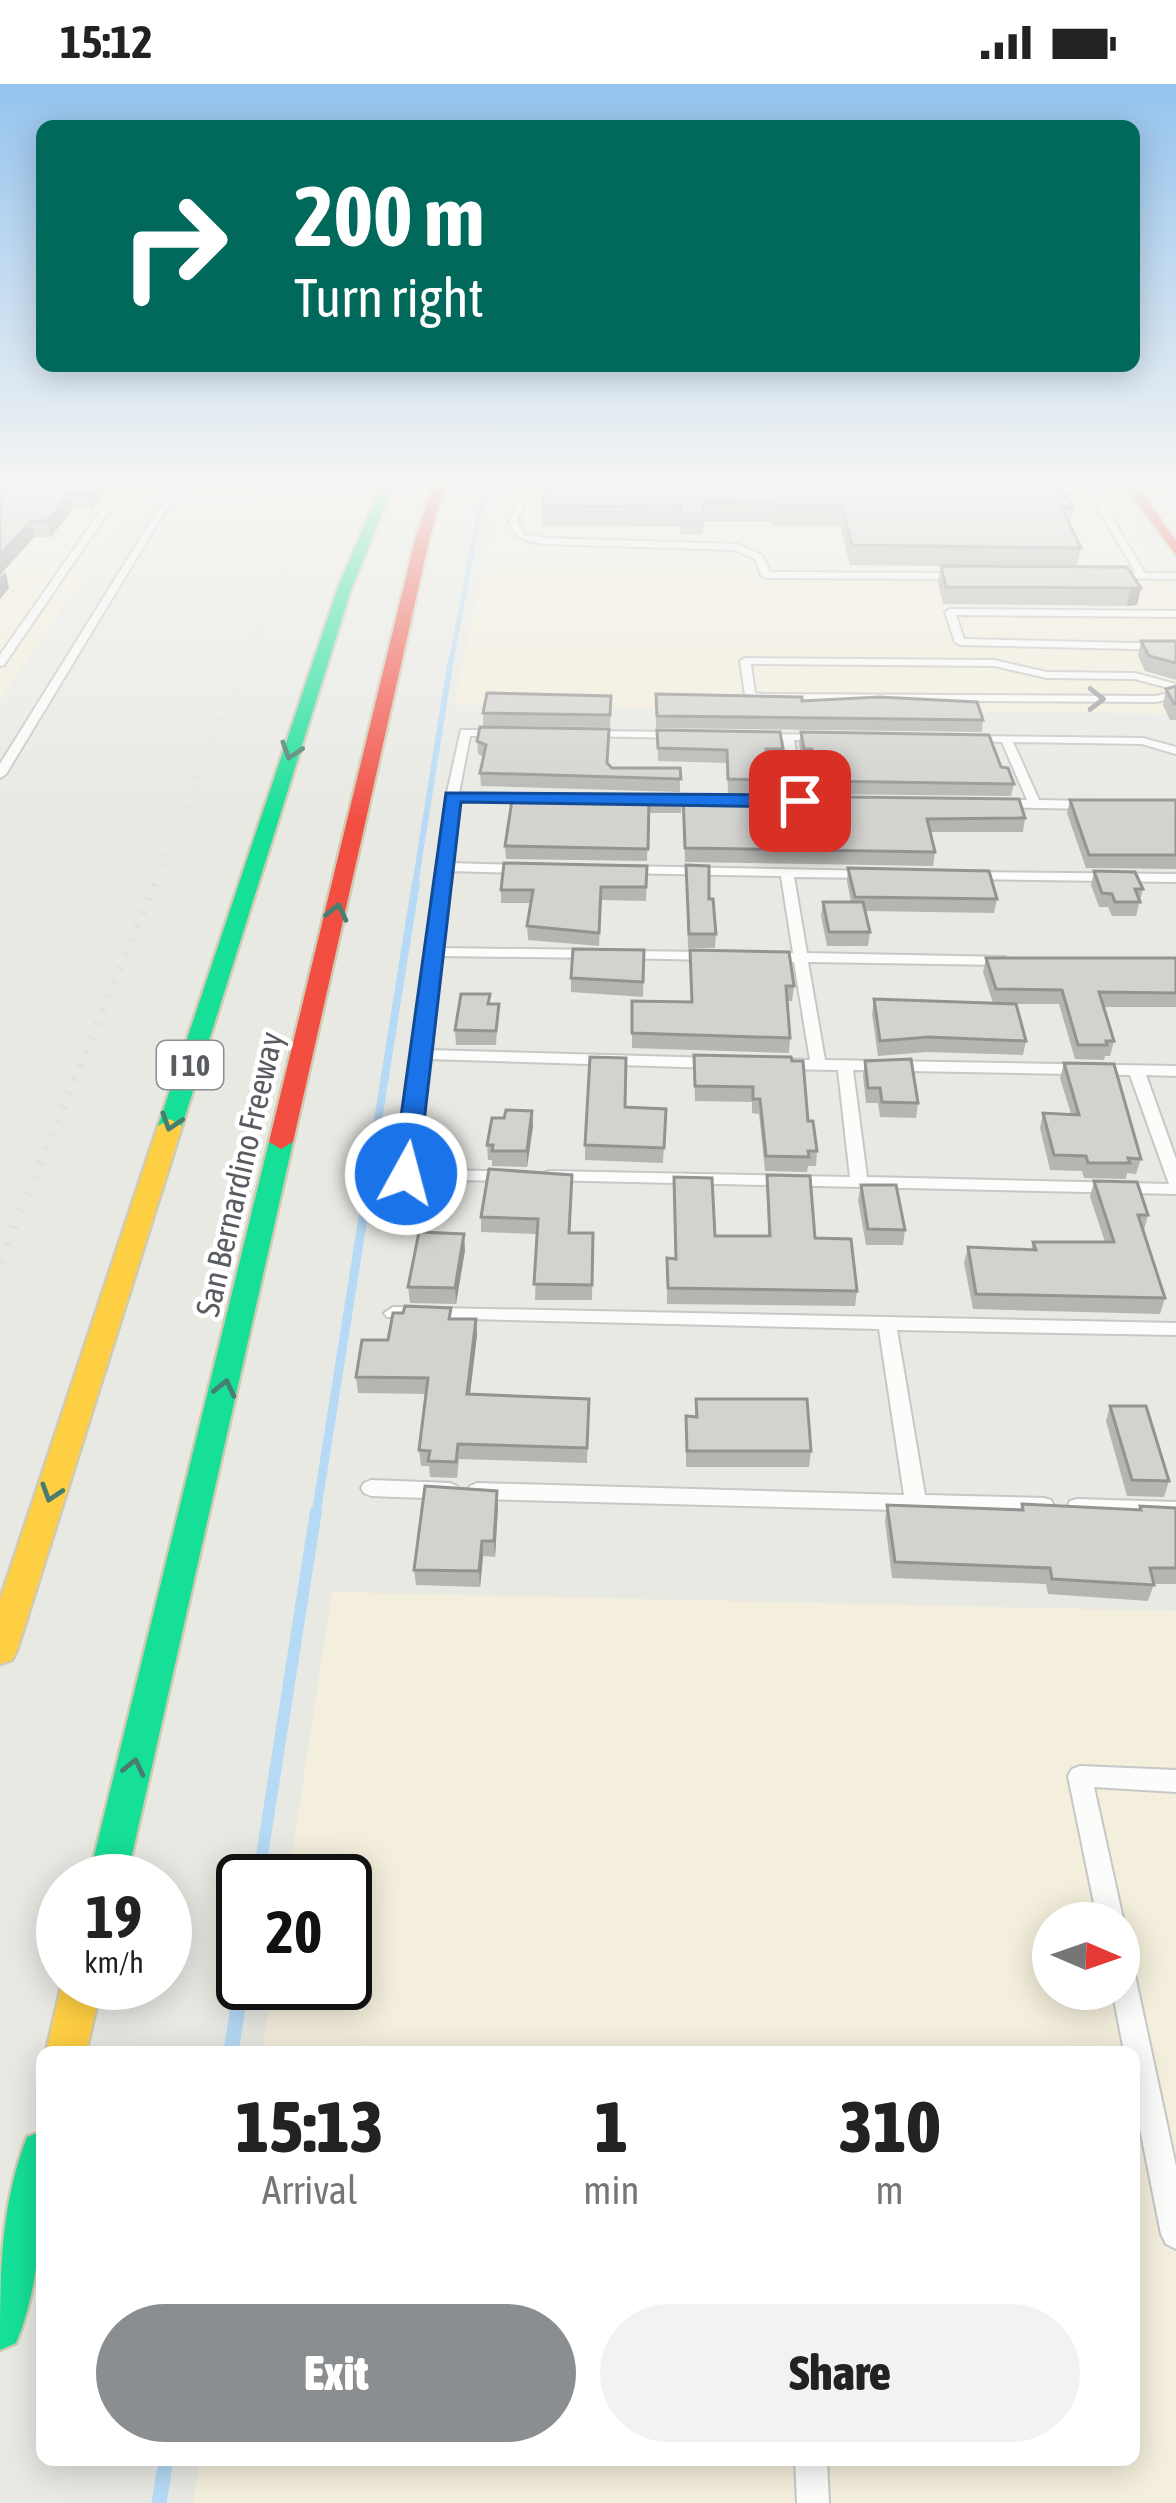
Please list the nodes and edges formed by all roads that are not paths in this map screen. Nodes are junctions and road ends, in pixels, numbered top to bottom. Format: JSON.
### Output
{"nodes":[{"id":1,"x":46,"y":596,"type":"edge"},
{"id":2,"x":109,"y":596,"type":"edge"},
{"id":3,"x":326,"y":596,"type":"edge"},
{"id":4,"x":342,"y":596,"type":"edge"},
{"id":5,"x":409,"y":596,"type":"edge"},
{"id":6,"x":1176,"y":614,"type":"edge"},
{"id":7,"x":1176,"y":647,"type":"edge"},
{"id":8,"x":0,"y":663,"type":"edge"},
{"id":9,"x":1022,"y":669,"type":"junction"},
{"id":10,"x":317,"y":672,"type":"junction"},
{"id":11,"x":1176,"y":691,"type":"edge"},
{"id":12,"x":1016,"y":698,"type":"junction"},
{"id":13,"x":511,"y":733,"type":"edge"},
{"id":14,"x":580,"y":734,"type":"edge"},
{"id":15,"x":696,"y":735,"type":"edge"},
{"id":16,"x":742,"y":736,"type":"edge"},
{"id":17,"x":788,"y":736,"type":"junction"},
{"id":18,"x":832,"y":737,"type":"edge"},
{"id":19,"x":941,"y":738,"type":"edge"},
{"id":20,"x":1006,"y":739,"type":"junction"},
{"id":21,"x":1176,"y":751,"type":"edge"},
{"id":22,"x":0,"y":774,"type":"edge"},
{"id":23,"x":452,"y":797,"type":"junction"},
{"id":24,"x":545,"y":798,"type":"edge"},
{"id":25,"x":776,"y":801,"type":"edge"},
{"id":26,"x":800,"y":801,"type":"junction"},
{"id":27,"x":823,"y":801,"type":"edge"},
{"id":28,"x":988,"y":803,"type":"edge"},
{"id":29,"x":1035,"y":804,"type":"junction"},
{"id":30,"x":1106,"y":805,"type":"edge"},
{"id":31,"x":444,"y":867,"type":"junction"},
{"id":32,"x":536,"y":869,"type":"edge"},
{"id":33,"x":604,"y":870,"type":"edge"},
{"id":34,"x":787,"y":873,"type":"junction"},
{"id":35,"x":879,"y":874,"type":"edge"},
{"id":36,"x":947,"y":875,"type":"edge"},
{"id":37,"x":1176,"y":878,"type":"edge"},
{"id":38,"x":434,"y":952,"type":"junction"},
{"id":39,"x":731,"y":956,"type":"edge"},
{"id":40,"x":754,"y":957,"type":"edge"},
{"id":41,"x":800,"y":958,"type":"junction"},
{"id":42,"x":1022,"y":961,"type":"edge"},
{"id":43,"x":421,"y":1054,"type":"junction"},
{"id":44,"x":724,"y":1063,"type":"edge"},
{"id":45,"x":771,"y":1064,"type":"edge"},
{"id":46,"x":818,"y":1065,"type":"junction"},
{"id":47,"x":845,"y":1066,"type":"junction"},
{"id":48,"x":1136,"y":1070,"type":"junction"},
{"id":49,"x":1176,"y":1070,"type":"edge"},
{"id":50,"x":860,"y":1182,"type":"junction"},
{"id":51,"x":1176,"y":1185,"type":"edge"},
{"id":52,"x":393,"y":1312,"type":"edge"},
{"id":53,"x":887,"y":1322,"type":"junction"},
{"id":54,"x":1176,"y":1329,"type":"edge"},
{"id":55,"x":370,"y":1488,"type":"dead end"},
{"id":56,"x":916,"y":1503,"type":"junction"},
{"id":57,"x":1176,"y":1510,"type":"edge"},
{"id":58,"x":0,"y":1650,"type":"edge"},
{"id":59,"x":1176,"y":1781,"type":"edge"},
{"id":60,"x":113,"y":1854,"type":"edge"},
{"id":61,"x":1107,"y":1902,"type":"edge"},
{"id":62,"x":76,"y":2010,"type":"edge"},
{"id":63,"x":1129,"y":2010,"type":"edge"},
{"id":64,"x":67,"y":2046,"type":"edge"},
{"id":65,"x":1137,"y":2046,"type":"edge"},
{"id":66,"x":1140,"y":2062,"type":"edge"},
{"id":67,"x":36,"y":2177,"type":"edge"},
{"id":68,"x":1176,"y":2234,"type":"edge"},
{"id":69,"x":0,"y":2327,"type":"edge"},
{"id":70,"x":811,"y":2466,"type":"edge"},
{"id":71,"x":813,"y":2503,"type":"edge"}],
"edges":[{"from":1,"to":8,"type":"lane"},
{"from":2,"to":22,"type":"lane"},
{"from":3,"to":10,"type":"main road"},
{"from":4,"to":10,"type":"main road","name":"San Bernardino Freeway","number":"I 10"},
{"from":60,"to":5,"type":"main road","name":"San Bernardino Freeway","one_way":true},
{"from":6,"to":7,"type":"lane"},
{"from":9,"to":11,"type":"lane"},
{"from":9,"to":12,"type":"lane"},
{"from":9,"to":12,"type":"lane"},
{"from":10,"to":58,"type":"main road","name":"San Bernardino Freeway","number":"I 10","one_way":true},
{"from":12,"to":11,"type":"lane","one_way":true},
{"from":13,"to":23,"type":"lane"},
{"from":14,"to":15,"type":"lane"},
{"from":16,"to":17,"type":"lane"},
{"from":17,"to":18,"type":"lane"},
{"from":17,"to":26,"type":"lane"},
{"from":19,"to":20,"type":"lane"},
{"from":20,"to":21,"type":"lane"},
{"from":20,"to":29,"type":"lane"},
{"from":23,"to":24,"type":"lane"},
{"from":23,"to":31,"type":"lane"},
{"from":25,"to":26,"type":"lane"},
{"from":26,"to":27,"type":"lane"},
{"from":28,"to":29,"type":"lane"},
{"from":29,"to":30,"type":"lane"},
{"from":31,"to":32,"type":"lane"},
{"from":31,"to":38,"type":"lane"},
{"from":33,"to":34,"type":"lane"},
{"from":34,"to":35,"type":"lane"},
{"from":34,"to":41,"type":"lane"},
{"from":36,"to":37,"type":"lane"},
{"from":38,"to":39,"type":"lane"},
{"from":38,"to":43,"type":"lane"},
{"from":40,"to":41,"type":"lane"},
{"from":41,"to":42,"type":"lane"},
{"from":41,"to":46,"type":"lane"},
{"from":43,"to":44,"type":"lane"},
{"from":43,"to":50,"type":"lane"},
{"from":45,"to":46,"type":"lane"},
{"from":46,"to":47,"type":"lane"},
{"from":47,"to":48,"type":"lane"},
{"from":47,"to":50,"type":"lane"},
{"from":48,"to":49,"type":"lane"},
{"from":48,"to":51,"type":"lane"},
{"from":50,"to":51,"type":"lane"},
{"from":52,"to":53,"type":"lane"},
{"from":53,"to":54,"type":"lane"},
{"from":53,"to":56,"type":"lane"},
{"from":55,"to":56,"type":"lane"},
{"from":56,"to":57,"type":"lane"},
{"from":59,"to":61,"type":"lane"},
{"from":62,"to":64,"type":"main road"},
{"from":63,"to":65,"type":"lane"},
{"from":66,"to":68,"type":"lane"},
{"from":67,"to":69,"type":"main road"},
{"from":70,"to":71,"type":"lane"}]}
